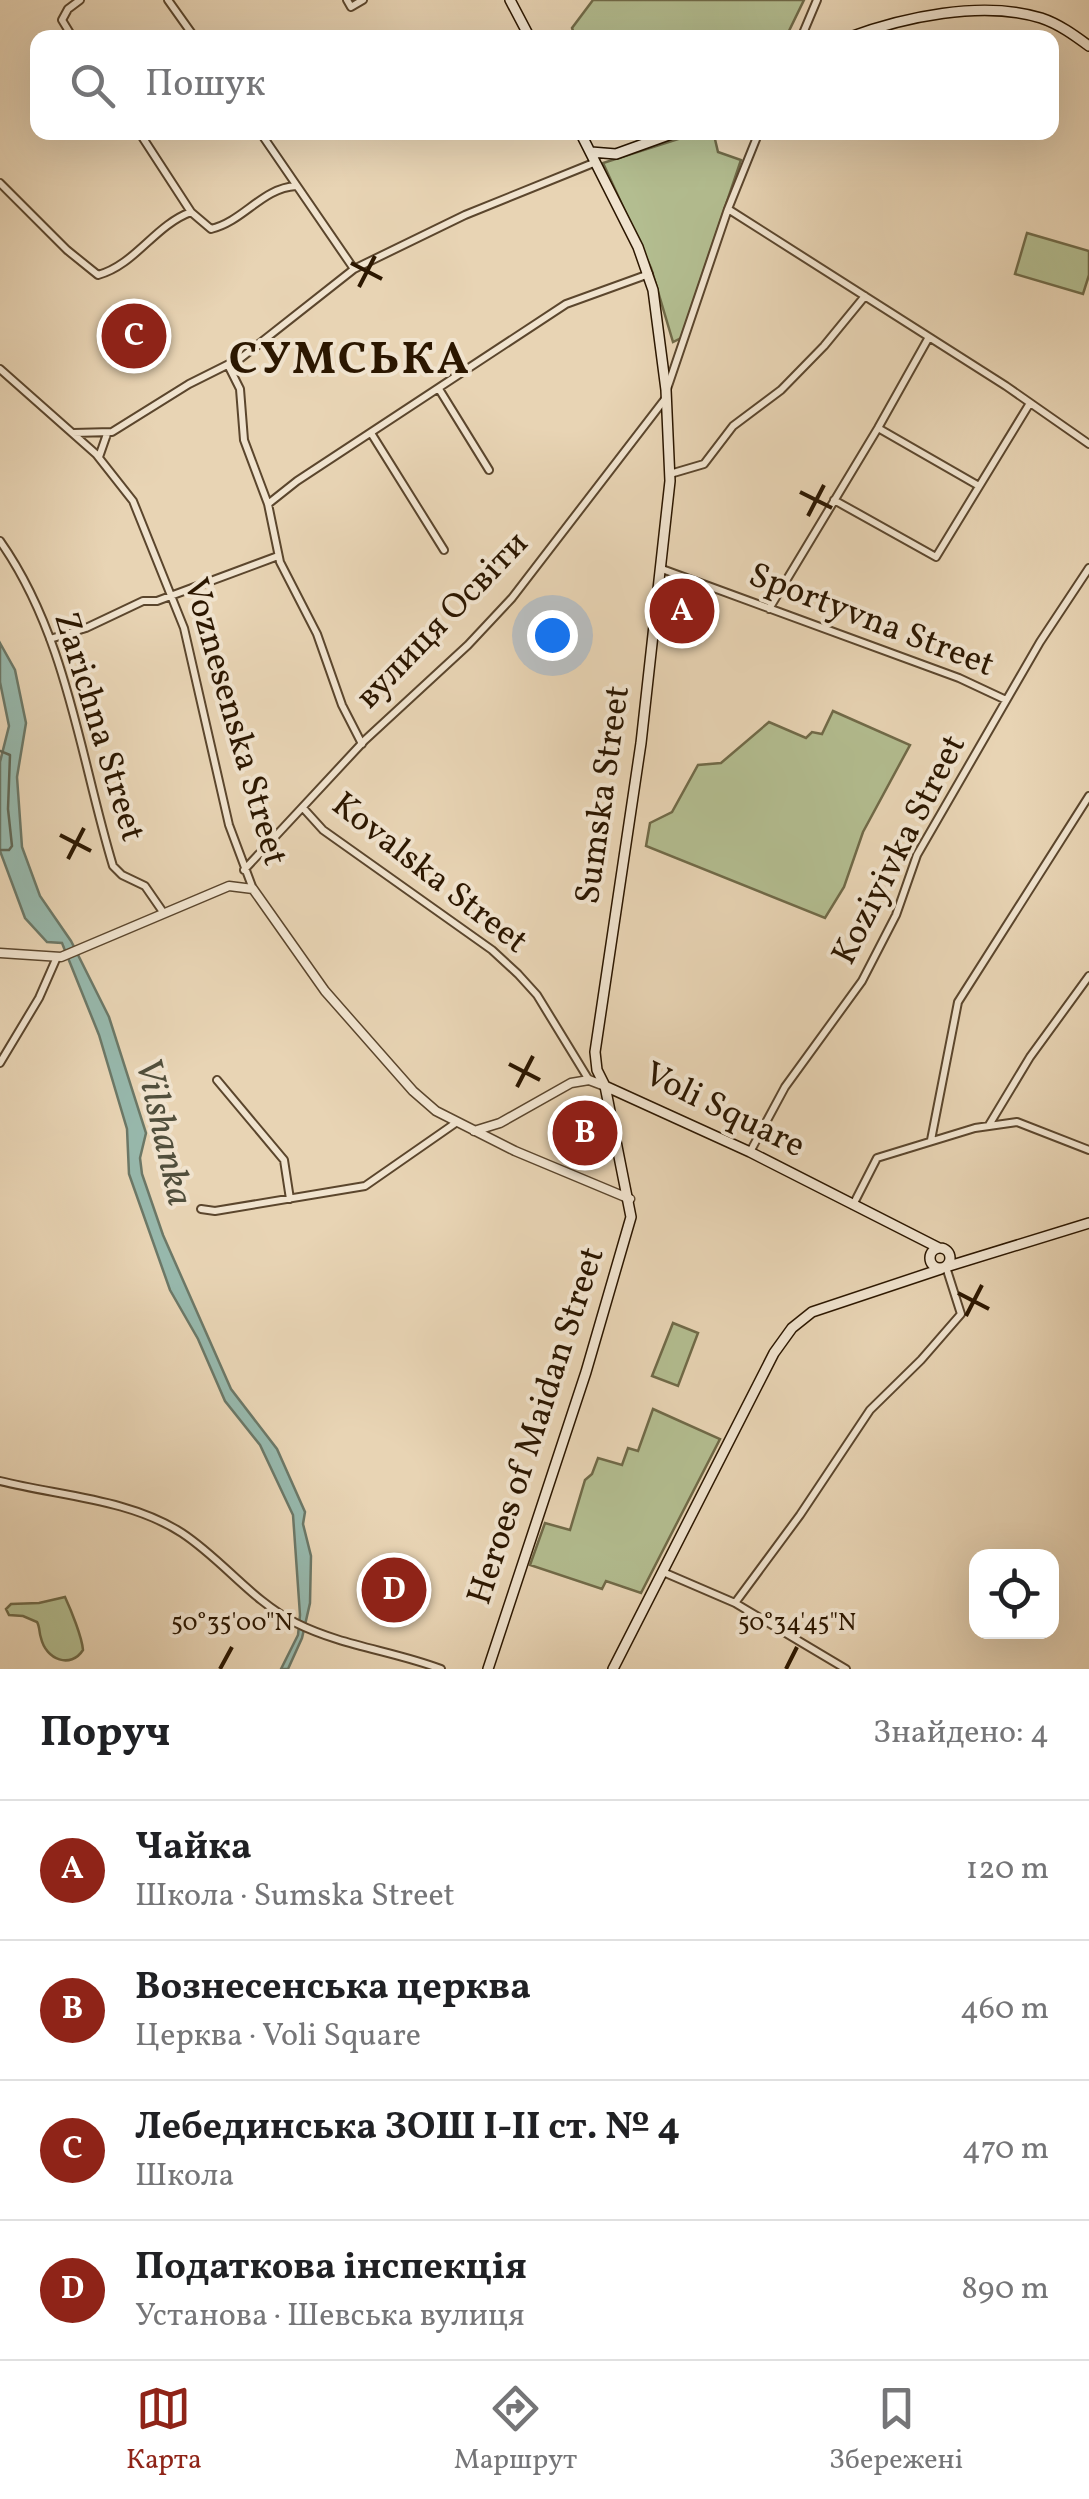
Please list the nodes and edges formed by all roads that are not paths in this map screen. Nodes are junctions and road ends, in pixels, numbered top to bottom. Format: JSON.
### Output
{"nodes":[{"id":1,"x":80,"y":0,"type":"edge"},
{"id":2,"x":168,"y":0,"type":"edge"},
{"id":3,"x":363,"y":0,"type":"edge"},
{"id":4,"x":510,"y":0,"type":"edge"},
{"id":5,"x":817,"y":0,"type":"edge"},
{"id":6,"x":349,"y":4,"type":"edge"},
{"id":7,"x":68,"y":30,"type":"edge"},
{"id":8,"x":189,"y":30,"type":"edge"},
{"id":9,"x":526,"y":30,"type":"edge"},
{"id":10,"x":804,"y":30,"type":"edge"},
{"id":11,"x":870,"y":30,"type":"edge"},
{"id":12,"x":1089,"y":46,"type":"edge"},
{"id":13,"x":144,"y":140,"type":"edge"},
{"id":14,"x":265,"y":140,"type":"edge"},
{"id":15,"x":584,"y":140,"type":"edge"},
{"id":16,"x":655,"y":140,"type":"edge"},
{"id":17,"x":756,"y":140,"type":"edge"},
{"id":18,"x":590,"y":152,"type":"junction"},
{"id":19,"x":596,"y":162,"type":"junction"},
{"id":20,"x":0,"y":183,"type":"edge"},
{"id":21,"x":296,"y":186,"type":"junction"},
{"id":22,"x":728,"y":209,"type":"junction"},
{"id":23,"x":191,"y":212,"type":"junction"},
{"id":24,"x":354,"y":269,"type":"junction"},
{"id":25,"x":648,"y":274,"type":"junction"},
{"id":26,"x":865,"y":296,"type":"junction"},
{"id":27,"x":930,"y":337,"type":"junction"},
{"id":28,"x":228,"y":365,"type":"junction"},
{"id":29,"x":0,"y":369,"type":"edge"},
{"id":30,"x":439,"y":389,"type":"junction"},
{"id":31,"x":667,"y":393,"type":"junction"},
{"id":32,"x":1030,"y":403,"type":"junction"},
{"id":33,"x":878,"y":428,"type":"junction"},
{"id":34,"x":73,"y":433,"type":"junction"},
{"id":35,"x":108,"y":433,"type":"junction"},
{"id":36,"x":371,"y":433,"type":"junction"},
{"id":37,"x":1089,"y":444,"type":"edge"},
{"id":38,"x":98,"y":458,"type":"junction"},
{"id":39,"x":489,"y":470,"type":"dead end"},
{"id":40,"x":670,"y":474,"type":"junction"},
{"id":41,"x":979,"y":486,"type":"junction"},
{"id":42,"x":834,"y":500,"type":"junction"},
{"id":43,"x":268,"y":504,"type":"junction"},
{"id":44,"x":0,"y":541,"type":"edge"},
{"id":45,"x":444,"y":550,"type":"dead end"},
{"id":46,"x":278,"y":556,"type":"junction"},
{"id":47,"x":1089,"y":568,"type":"edge"},
{"id":48,"x":662,"y":569,"type":"junction"},
{"id":49,"x":172,"y":595,"type":"junction"},
{"id":50,"x":769,"y":609,"type":"junction"},
{"id":51,"x":50,"y":640,"type":"junction"},
{"id":52,"x":1006,"y":700,"type":"junction"},
{"id":53,"x":362,"y":744,"type":"junction"},
{"id":54,"x":1089,"y":796,"type":"edge"},
{"id":55,"x":304,"y":809,"type":"junction"},
{"id":56,"x":244,"y":870,"type":"junction"},
{"id":57,"x":253,"y":889,"type":"junction"},
{"id":58,"x":163,"y":912,"type":"junction"},
{"id":59,"x":0,"y":953,"type":"edge"},
{"id":60,"x":59,"y":957,"type":"junction"},
{"id":61,"x":1089,"y":976,"type":"edge"},
{"id":62,"x":0,"y":1063,"type":"edge"},
{"id":63,"x":217,"y":1080,"type":"dead end"},
{"id":64,"x":589,"y":1080,"type":"junction"},
{"id":65,"x":605,"y":1086,"type":"junction"},
{"id":66,"x":457,"y":1122,"type":"junction"},
{"id":67,"x":988,"y":1126,"type":"junction"},
{"id":68,"x":474,"y":1130,"type":"junction"},
{"id":69,"x":931,"y":1140,"type":"junction"},
{"id":70,"x":1089,"y":1150,"type":"edge"},
{"id":71,"x":750,"y":1152,"type":"junction"},
{"id":72,"x":290,"y":1199,"type":"junction"},
{"id":73,"x":630,"y":1200,"type":"junction"},
{"id":74,"x":853,"y":1205,"type":"junction"},
{"id":75,"x":201,"y":1208,"type":"dead end"},
{"id":76,"x":1089,"y":1223,"type":"edge"},
{"id":77,"x":936,"y":1254,"type":"junction"},
{"id":78,"x":967,"y":1261,"type":"junction"},
{"id":79,"x":943,"y":1268,"type":"junction"},
{"id":80,"x":921,"y":1276,"type":"junction"},
{"id":81,"x":0,"y":1481,"type":"edge"},
{"id":82,"x":663,"y":1572,"type":"junction"},
{"id":83,"x":735,"y":1603,"type":"junction"},
{"id":84,"x":442,"y":1669,"type":"edge"},
{"id":85,"x":488,"y":1669,"type":"edge"},
{"id":86,"x":613,"y":1669,"type":"edge"},
{"id":87,"x":846,"y":1669,"type":"edge"}],
"edges":[{"from":1,"to":7,"type":"street"},
{"from":2,"to":8,"type":"street"},
{"from":3,"to":6,"type":"street"},
{"from":4,"to":9,"type":"main road"},
{"from":5,"to":10,"type":"street"},
{"from":11,"to":12,"type":"main road"},
{"from":13,"to":23,"type":"street"},
{"from":14,"to":21,"type":"street"},
{"from":15,"to":18,"type":"main road","name":"Sumska Street"},
{"from":16,"to":18,"type":"main road"},
{"from":17,"to":22,"type":"street","name":"Sumska Street"},
{"from":18,"to":19,"type":"main road","name":"Sumska Street"},
{"from":19,"to":24,"type":"street"},
{"from":19,"to":25,"type":"main road","name":"Sumska Street"},
{"from":20,"to":23,"type":"street"},
{"from":21,"to":23,"type":"street"},
{"from":21,"to":24,"type":"street"},
{"from":22,"to":26,"type":"street"},
{"from":22,"to":31,"type":"street","name":"Sumska Street"},
{"from":24,"to":28,"type":"street"},
{"from":25,"to":30,"type":"street"},
{"from":25,"to":31,"type":"main road","name":"Sumska Street"},
{"from":26,"to":27,"type":"street"},
{"from":26,"to":40,"type":"street"},
{"from":27,"to":32,"type":"street"},
{"from":27,"to":33,"type":"street"},
{"from":28,"to":35,"type":"street"},
{"from":28,"to":43,"type":"street"},
{"from":29,"to":34,"type":"street","name":"Voznesenska Street"},
{"from":30,"to":36,"type":"street"},
{"from":30,"to":39,"type":"street"},
{"from":31,"to":40,"type":"main road","name":"Sumska Street"},
{"from":31,"to":53,"type":"street","name":"вулиця Освіти"},
{"from":32,"to":37,"type":"street"},
{"from":32,"to":41,"type":"street"},
{"from":33,"to":41,"type":"street"},
{"from":33,"to":42,"type":"street"},
{"from":34,"to":35,"type":"street"},
{"from":34,"to":38,"type":"street","name":"Voznesenska Street"},
{"from":35,"to":38,"type":"street"},
{"from":36,"to":43,"type":"street"},
{"from":36,"to":45,"type":"street"},
{"from":38,"to":49,"type":"street","name":"Voznesenska Street"},
{"from":40,"to":48,"type":"main road","name":"Sumska Street"},
{"from":41,"to":42,"type":"street"},
{"from":42,"to":50,"type":"street"},
{"from":43,"to":46,"type":"street"},
{"from":44,"to":51,"type":"street","name":"Zarichna Street"},
{"from":46,"to":49,"type":"street"},
{"from":46,"to":53,"type":"street"},
{"from":47,"to":52,"type":"street","name":"Koziyivka Street"},
{"from":48,"to":50,"type":"street","name":"Sportyvna Street"},
{"from":48,"to":65,"type":"main road","name":"Sumska Street"},
{"from":49,"to":51,"type":"street"},
{"from":49,"to":56,"type":"street","name":"Voznesenska Street"},
{"from":50,"to":52,"type":"street","name":"Sportyvna Street"},
{"from":51,"to":58,"type":"street","name":"Zarichna Street"},
{"from":52,"to":71,"type":"street","name":"Koziyivka Street"},
{"from":53,"to":55,"type":"street","name":"вулиця Освіти"},
{"from":54,"to":69,"type":"street"},
{"from":55,"to":56,"type":"street","name":"вулиця Освіти"},
{"from":55,"to":64,"type":"street","name":"Kovalska Street"},
{"from":56,"to":57,"type":"street","name":"Voznesenska Street"},
{"from":57,"to":58,"type":"street"},
{"from":57,"to":66,"type":"street","name":"Voznesenska Street"},
{"from":58,"to":60,"type":"street"},
{"from":59,"to":60,"type":"street"},
{"from":60,"to":62,"type":"street"},
{"from":61,"to":67,"type":"street"},
{"from":63,"to":72,"type":"street"},
{"from":64,"to":65,"type":"street"},
{"from":64,"to":68,"type":"street"},
{"from":65,"to":71,"type":"main road","name":"Voli Square"},
{"from":65,"to":73,"type":"main road","name":"Voli Square"},
{"from":66,"to":68,"type":"street","name":"Voznesenska Street"},
{"from":66,"to":72,"type":"street"},
{"from":67,"to":69,"type":"street"},
{"from":67,"to":70,"type":"street"},
{"from":68,"to":73,"type":"street","name":"Voznesenska Street"},
{"from":69,"to":74,"type":"street"},
{"from":71,"to":74,"type":"main road","name":"Voli Square"},
{"from":72,"to":75,"type":"street"},
{"from":73,"to":85,"type":"main road","name":"Heroes of Maidan Street"},
{"from":74,"to":77,"type":"main road","name":"Voli Square"},
{"from":76,"to":78,"type":"main road"},
{"from":77,"to":78,"type":"main road","name":"Voli Square"},
{"from":77,"to":79,"type":"main road","name":"Voli Square"},
{"from":77,"to":79,"type":"main road"},
{"from":77,"to":80,"type":"main road"},
{"from":78,"to":79,"type":"main road"},
{"from":79,"to":80,"type":"main road"},
{"from":79,"to":83,"type":"street"},
{"from":80,"to":82,"type":"main road"},
{"from":81,"to":84,"type":"street"},
{"from":82,"to":83,"type":"street"},
{"from":82,"to":86,"type":"main road"},
{"from":83,"to":87,"type":"street"}]}
